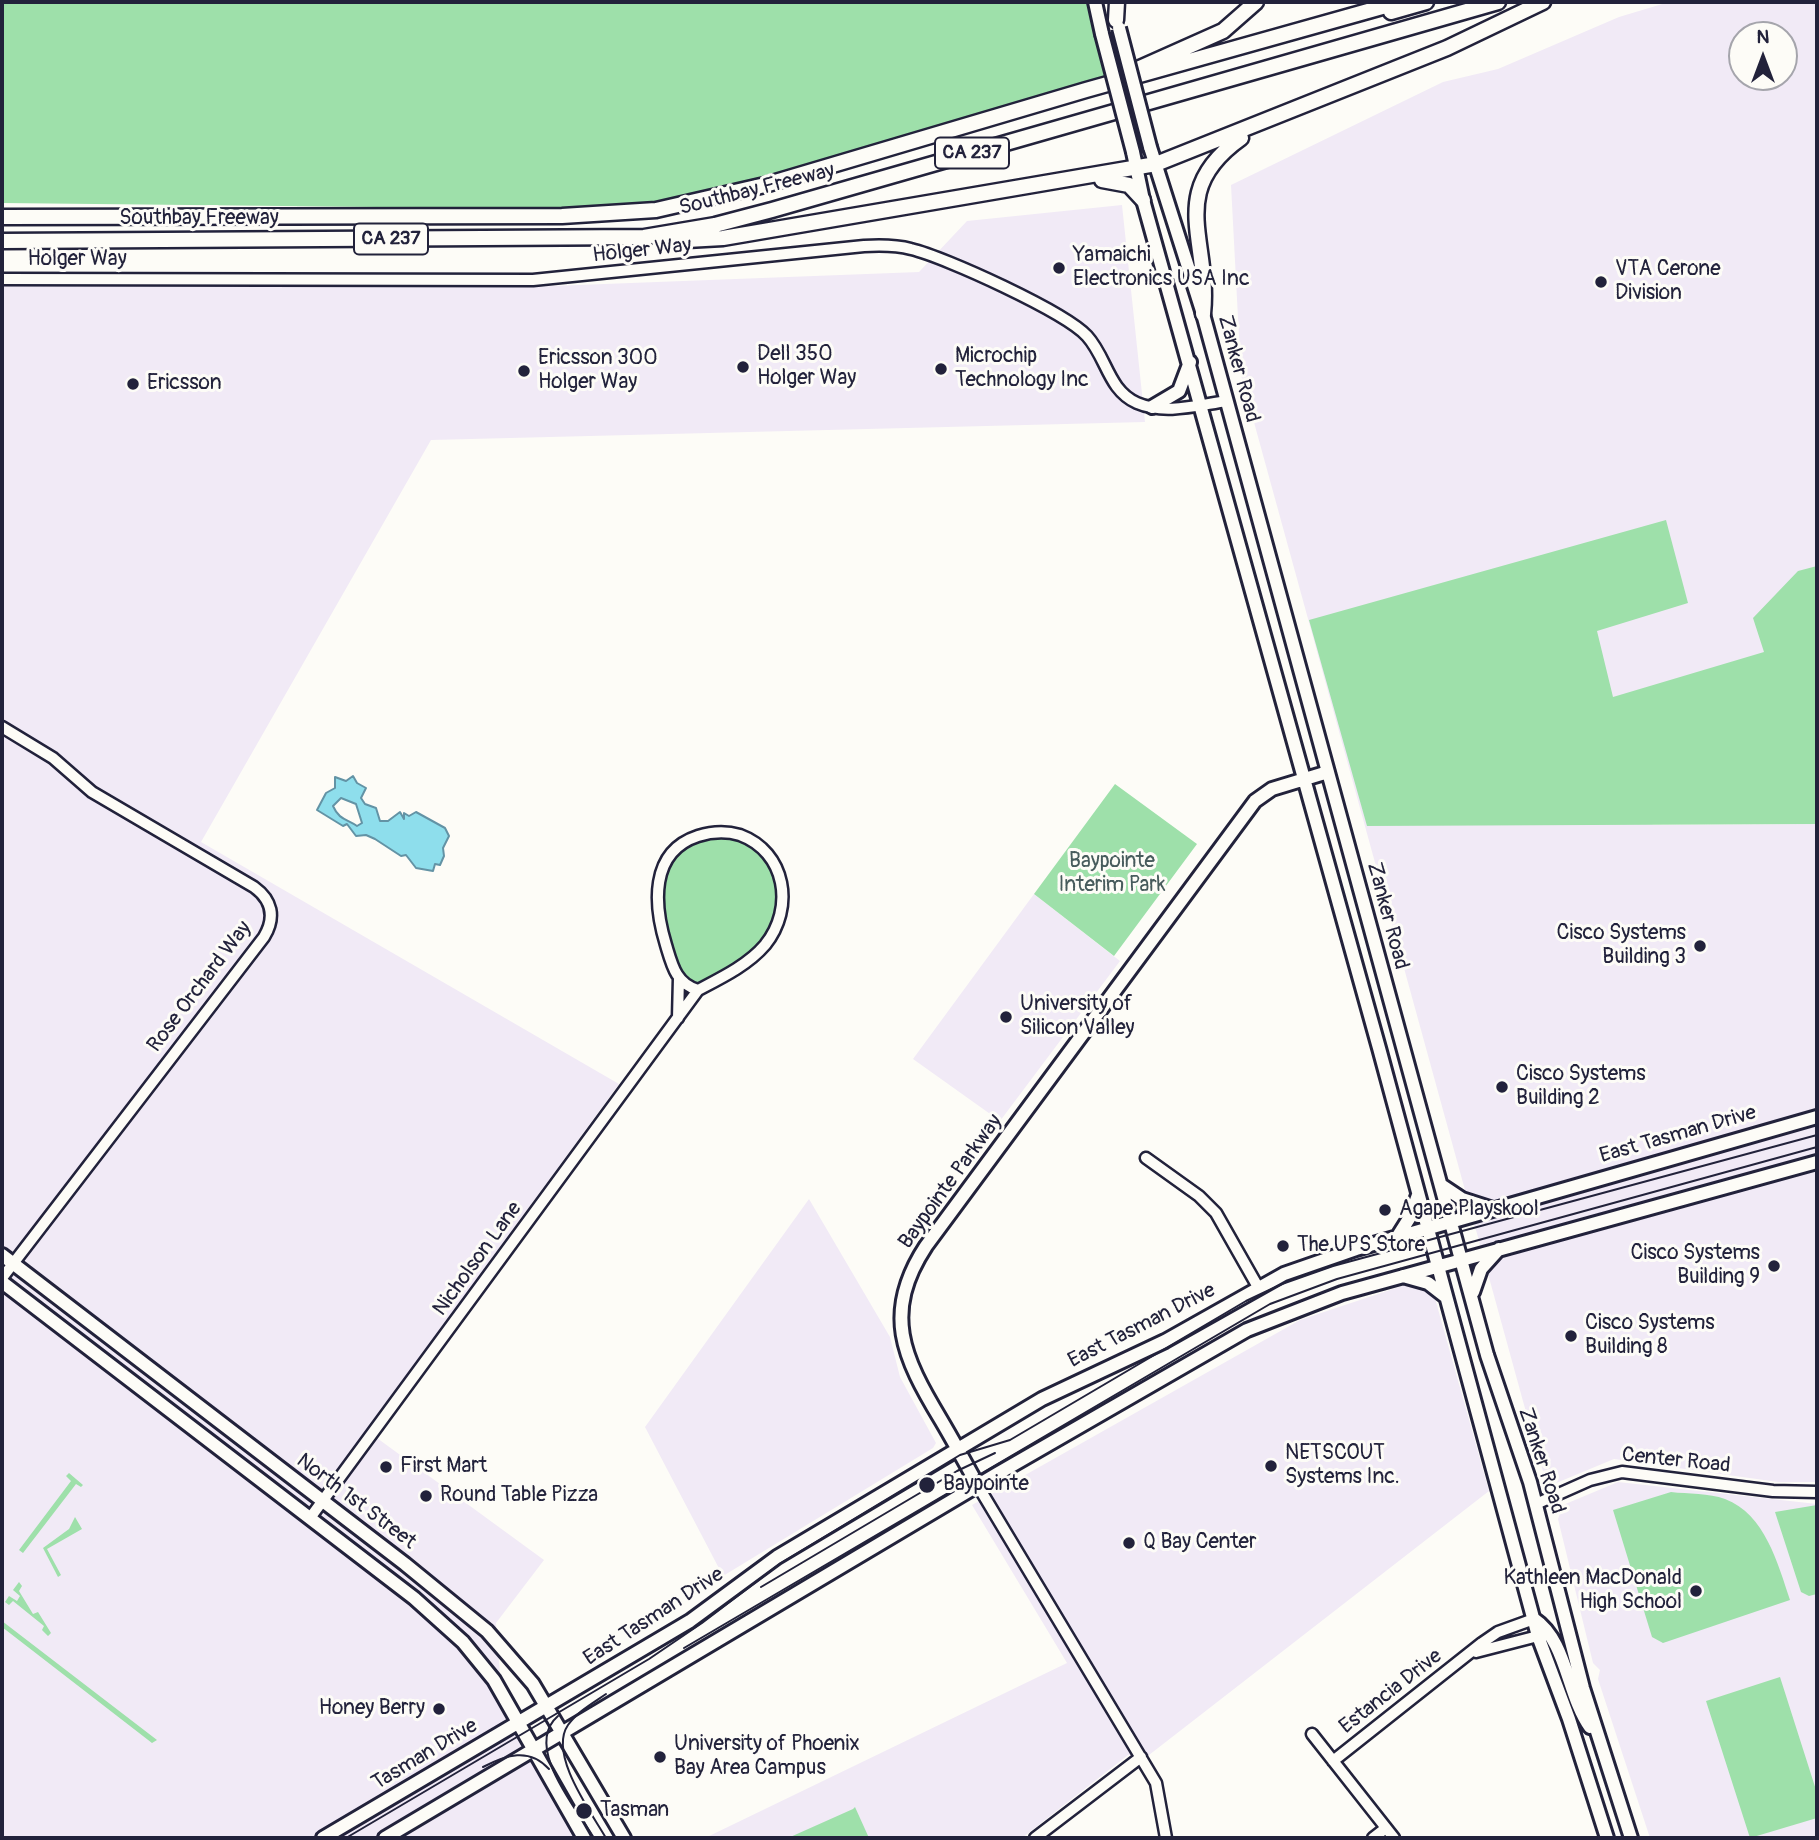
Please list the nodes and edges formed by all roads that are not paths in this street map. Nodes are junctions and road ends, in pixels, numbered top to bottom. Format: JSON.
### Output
{"nodes":[{"id":1,"x":1095,"y":2,"type":"edge"},
{"id":2,"x":1114,"y":2,"type":"edge"},
{"id":3,"x":1256,"y":2,"type":"edge"},
{"id":4,"x":1400,"y":2,"type":"edge"},
{"id":5,"x":1426,"y":2,"type":"edge"},
{"id":6,"x":1498,"y":2,"type":"edge"},
{"id":7,"x":1543,"y":2,"type":"edge"},
{"id":8,"x":1117,"y":24,"type":"joint"},
{"id":9,"x":1086,"y":90,"type":"junction"},
{"id":10,"x":1258,"y":126,"type":"junction"},
{"id":11,"x":1156,"y":164,"type":"junction"},
{"id":12,"x":1136,"y":170,"type":"junction"},
{"id":13,"x":1073,"y":180,"type":"junction"},
{"id":14,"x":1143,"y":200,"type":"junction"},
{"id":15,"x":410,"y":216,"type":"junction"},
{"id":16,"x":2,"y":218,"type":"edge"},
{"id":17,"x":644,"y":237,"type":"junction"},
{"id":18,"x":2,"y":241,"type":"edge"},
{"id":19,"x":2,"y":279,"type":"edge"},
{"id":20,"x":1203,"y":314,"type":"junction"},
{"id":21,"x":1190,"y":362,"type":"junction"},
{"id":22,"x":1227,"y":401,"type":"junction"},
{"id":23,"x":1200,"y":405,"type":"junction"},
{"id":24,"x":1152,"y":407,"type":"junction"},
{"id":25,"x":2,"y":727,"type":"edge"},
{"id":26,"x":1328,"y":772,"type":"junction"},
{"id":27,"x":1304,"y":779,"type":"junction"},
{"id":28,"x":679,"y":978,"type":"junction"},
{"id":29,"x":698,"y":990,"type":"junction"},
{"id":30,"x":677,"y":1022,"type":"junction"},
{"id":31,"x":1817,"y":1117,"type":"edge"},
{"id":32,"x":1146,"y":1158,"type":"dead end"},
{"id":33,"x":1817,"y":1163,"type":"edge"},
{"id":34,"x":1441,"y":1185,"type":"junction"},
{"id":35,"x":1418,"y":1195,"type":"junction"},
{"id":36,"x":1493,"y":1210,"type":"junction"},
{"id":37,"x":1451,"y":1222,"type":"junction"},
{"id":38,"x":1427,"y":1229,"type":"junction"},
{"id":39,"x":1398,"y":1236,"type":"junction"},
{"id":40,"x":1502,"y":1247,"type":"junction"},
{"id":41,"x":2,"y":1255,"type":"edge"},
{"id":42,"x":1462,"y":1258,"type":"junction"},
{"id":43,"x":13,"y":1263,"type":"junction"},
{"id":44,"x":1437,"y":1265,"type":"junction"},
{"id":45,"x":1402,"y":1275,"type":"junction"},
{"id":46,"x":2,"y":1280,"type":"edge"},
{"id":47,"x":1258,"y":1287,"type":"junction"},
{"id":48,"x":1473,"y":1293,"type":"junction"},
{"id":49,"x":1446,"y":1297,"type":"junction"},
{"id":50,"x":957,"y":1450,"type":"junction"},
{"id":51,"x":978,"y":1486,"type":"junction"},
{"id":52,"x":1817,"y":1492,"type":"edge"},
{"id":53,"x":323,"y":1501,"type":"junction"},
{"id":54,"x":1536,"y":1504,"type":"junction"},
{"id":55,"x":310,"y":1518,"type":"junction"},
{"id":56,"x":1534,"y":1619,"type":"junction"},
{"id":57,"x":1538,"y":1636,"type":"junction"},
{"id":58,"x":1472,"y":1653,"type":"junction"},
{"id":59,"x":546,"y":1706,"type":"junction"},
{"id":60,"x":517,"y":1723,"type":"junction"},
{"id":61,"x":561,"y":1732,"type":"junction"},
{"id":62,"x":1312,"y":1734,"type":"dead end"},
{"id":63,"x":1601,"y":1741,"type":"junction"},
{"id":64,"x":533,"y":1750,"type":"junction"},
{"id":65,"x":1141,"y":1757,"type":"junction"},
{"id":66,"x":1333,"y":1761,"type":"junction"},
{"id":67,"x":1386,"y":1828,"type":"junction"},
{"id":68,"x":323,"y":1838,"type":"edge"},
{"id":69,"x":385,"y":1838,"type":"edge"},
{"id":70,"x":584,"y":1838,"type":"edge"},
{"id":71,"x":624,"y":1838,"type":"edge"},
{"id":72,"x":1035,"y":1838,"type":"edge"},
{"id":73,"x":1166,"y":1838,"type":"edge"},
{"id":74,"x":1373,"y":1838,"type":"edge"},
{"id":75,"x":1394,"y":1838,"type":"edge"},
{"id":76,"x":1607,"y":1838,"type":"edge"},
{"id":77,"x":1631,"y":1838,"type":"edge"}],
"edges":[{"from":1,"to":12,"type":"main road","name":"Zanker Road","bridge":true},
{"from":2,"to":8,"type":"highway"},
{"from":3,"to":9,"type":"highway"},
{"from":4,"to":9,"type":"highway","name":"Southbay Freeway","number":"CA 237"},
{"from":5,"to":15,"type":"highway"},
{"from":6,"to":17,"type":"highway","name":"Southbay Freeway","number":"CA 237"},
{"from":7,"to":10,"type":"highway"},
{"from":8,"to":11,"type":"main road","name":"Zanker Road","bridge":true},
{"from":9,"to":15,"type":"highway","name":"Southbay Freeway","number":"CA 237"},
{"from":10,"to":11,"type":"highway"},
{"from":10,"to":20,"type":"highway"},
{"from":11,"to":12,"type":"highway"},
{"from":11,"to":20,"type":"main road","name":"Zanker Road"},
{"from":12,"to":13,"type":"highway"},
{"from":12,"to":14,"type":"main road","name":"Zanker Road"},
{"from":13,"to":14,"type":"highway"},
{"from":13,"to":17,"type":"highway"},
{"from":14,"to":21,"type":"main road","name":"Zanker Road"},
{"from":15,"to":16,"type":"highway","name":"Southbay Freeway","number":"CA 237"},
{"from":17,"to":18,"type":"highway","name":"Southbay Freeway","number":"CA 237"},
{"from":19,"to":24,"type":"street","name":"Holger Way"},
{"from":20,"to":22,"type":"main road","name":"Zanker Road"},
{"from":21,"to":23,"type":"main road","name":"Zanker Road"},
{"from":21,"to":24,"type":"main road"},
{"from":22,"to":23,"type":"street","name":"Holger Way"},
{"from":22,"to":26,"type":"main road","name":"Zanker Road"},
{"from":23,"to":24,"type":"street","name":"Holger Way"},
{"from":23,"to":27,"type":"main road","name":"Zanker Road"},
{"from":25,"to":43,"type":"street","name":"Rose Orchard Way"},
{"from":26,"to":27,"type":"main road","name":"Baypointe Parkway"},
{"from":26,"to":34,"type":"main road","name":"Zanker Road"},
{"from":27,"to":35,"type":"main road","name":"Zanker Road"},
{"from":27,"to":50,"type":"main road","name":"Baypointe Parkway"},
{"from":28,"to":29,"type":"street"},
{"from":28,"to":29,"type":"street","name":"Nicholson Lane"},
{"from":28,"to":30,"type":"street","name":"Nicholson Lane"},
{"from":29,"to":30,"type":"street","name":"Nicholson Lane"},
{"from":30,"to":53,"type":"street","name":"Nicholson Lane"},
{"from":31,"to":36,"type":"main road","name":"East Tasman Drive"},
{"from":32,"to":47,"type":"street"},
{"from":33,"to":40,"type":"main road"},
{"from":34,"to":36,"type":"main road"},
{"from":34,"to":37,"type":"main road","name":"Zanker Road"},
{"from":35,"to":38,"type":"main road","name":"Zanker Road"},
{"from":35,"to":39,"type":"main road"},
{"from":36,"to":37,"type":"main road","name":"East Tasman Drive"},
{"from":37,"to":38,"type":"main road","name":"East Tasman Drive"},
{"from":37,"to":42,"type":"main road","name":"Zanker Road"},
{"from":38,"to":39,"type":"main road","name":"East Tasman Drive"},
{"from":38,"to":44,"type":"main road","name":"Zanker Road"},
{"from":39,"to":47,"type":"main road","name":"East Tasman Drive"},
{"from":40,"to":42,"type":"main road"},
{"from":40,"to":48,"type":"main road"},
{"from":41,"to":43,"type":"main road","name":"North 1st Street"},
{"from":42,"to":44,"type":"main road"},
{"from":42,"to":48,"type":"main road","name":"Zanker Road"},
{"from":43,"to":46,"type":"street","name":"Rose Orchard Way"},
{"from":43,"to":53,"type":"main road","name":"North 1st Street"},
{"from":44,"to":45,"type":"main road"},
{"from":44,"to":49,"type":"main road","name":"Zanker Road"},
{"from":45,"to":49,"type":"main road"},
{"from":45,"to":51,"type":"main road"},
{"from":46,"to":55,"type":"main road","name":"North 1st Street"},
{"from":47,"to":50,"type":"main road","name":"East Tasman Drive"},
{"from":48,"to":54,"type":"main road","name":"Zanker Road"},
{"from":49,"to":56,"type":"main road","name":"Zanker Road"},
{"from":50,"to":51,"type":"main road","name":"Baypointe Parkway"},
{"from":50,"to":59,"type":"main road","name":"East Tasman Drive"},
{"from":51,"to":61,"type":"main road"},
{"from":51,"to":65,"type":"street","name":"Baypointe Parkway"},
{"from":52,"to":54,"type":"street","name":"Center Road"},
{"from":53,"to":55,"type":"street","name":"Nicholson Lane"},
{"from":53,"to":59,"type":"main road","name":"North 1st Street"},
{"from":54,"to":63,"type":"main road","name":"Zanker Road"},
{"from":55,"to":60,"type":"main road","name":"North 1st Street"},
{"from":56,"to":57,"type":"main road","name":"Zanker Road"},
{"from":56,"to":58,"type":"street","name":"Estancia Drive"},
{"from":56,"to":63,"type":"main road"},
{"from":57,"to":58,"type":"street","name":"Estancia Drive"},
{"from":57,"to":76,"type":"main road","name":"Zanker Road"},
{"from":58,"to":66,"type":"street","name":"Estancia Drive"},
{"from":59,"to":60,"type":"main road","name":"Tasman Drive"},
{"from":59,"to":61,"type":"main road","name":"North 1st Street"},
{"from":60,"to":64,"type":"main road","name":"North 1st Street"},
{"from":60,"to":68,"type":"main road","name":"Tasman Drive"},
{"from":61,"to":64,"type":"main road"},
{"from":61,"to":71,"type":"main road","name":"North 1st Street"},
{"from":62,"to":66,"type":"street"},
{"from":63,"to":77,"type":"main road","name":"Zanker Road"},
{"from":64,"to":69,"type":"main road"},
{"from":64,"to":70,"type":"main road","name":"North 1st Street"},
{"from":65,"to":72,"type":"street"},
{"from":65,"to":73,"type":"street","name":"Baypointe Parkway"},
{"from":66,"to":67,"type":"street"},
{"from":67,"to":74,"type":"street"},
{"from":67,"to":75,"type":"street"}]}
